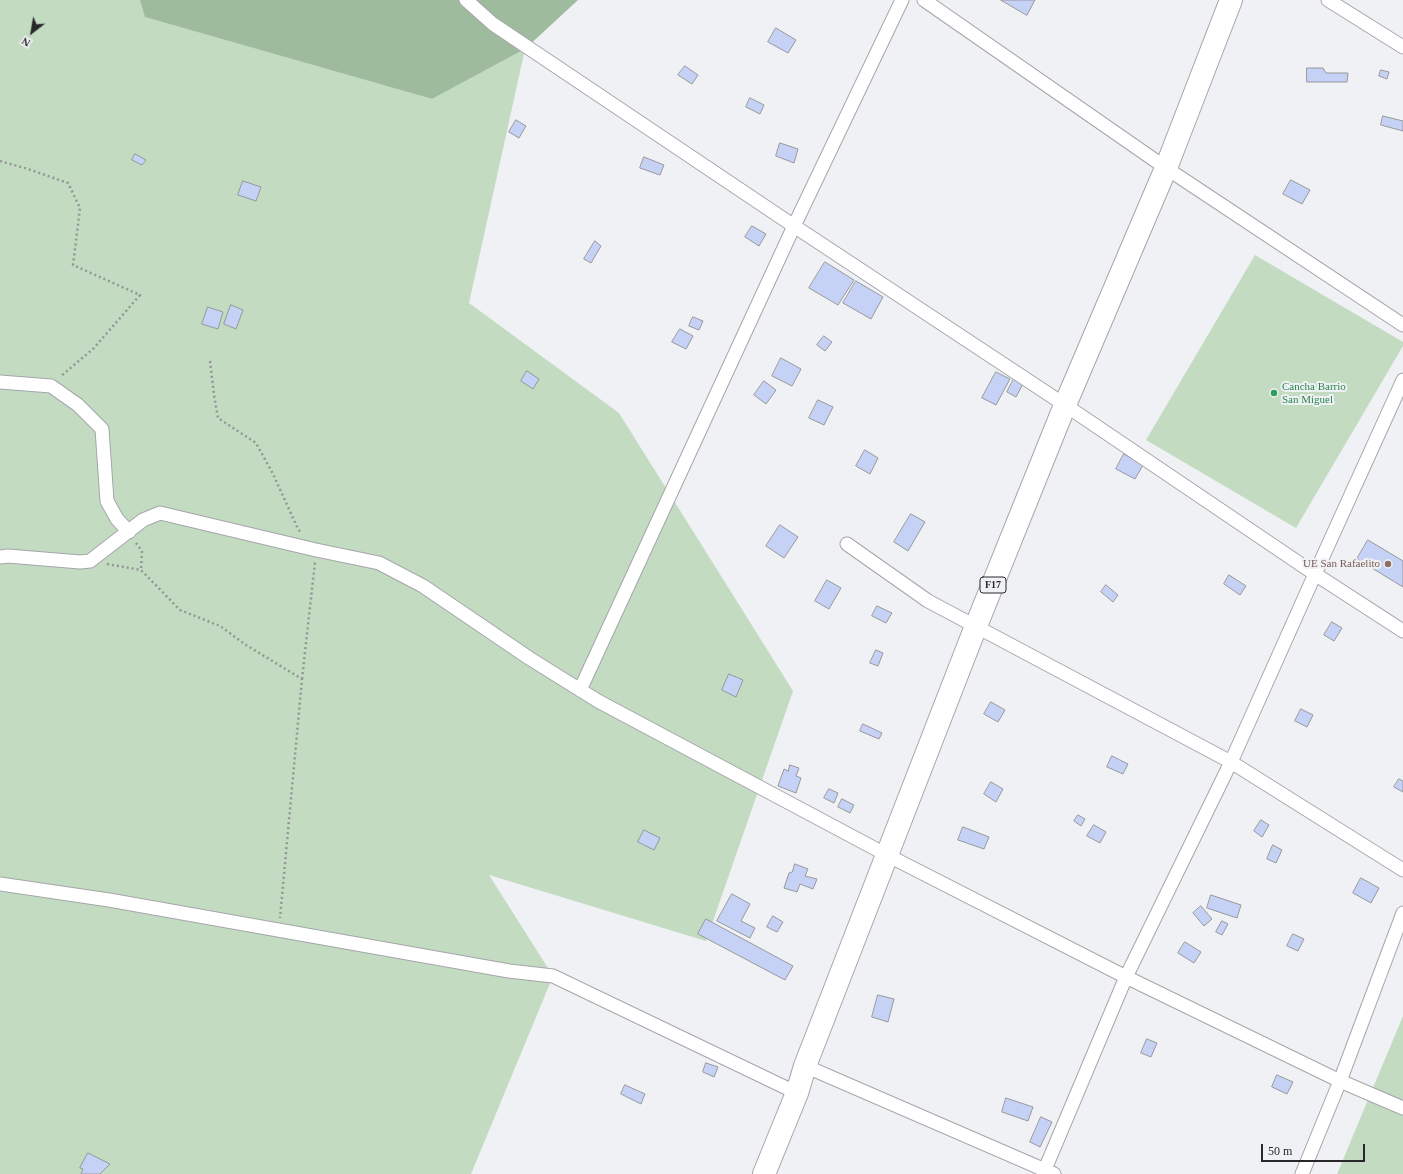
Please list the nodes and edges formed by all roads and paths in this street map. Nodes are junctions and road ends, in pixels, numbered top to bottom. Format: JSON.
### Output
{"nodes":[{"id":1,"x":466,"y":0,"type":"edge"},
{"id":2,"x":902,"y":0,"type":"edge"},
{"id":3,"x":924,"y":0,"type":"edge"},
{"id":4,"x":1231,"y":0,"type":"edge"},
{"id":5,"x":1328,"y":0,"type":"edge"},
{"id":6,"x":1403,"y":47,"type":"edge"},
{"id":7,"x":0,"y":161,"type":"edge"},
{"id":8,"x":1166,"y":168,"type":"junction"},
{"id":9,"x":794,"y":226,"type":"junction"},
{"id":10,"x":1403,"y":325,"type":"edge"},
{"id":11,"x":210,"y":362,"type":"dead end"},
{"id":12,"x":1403,"y":380,"type":"edge"},
{"id":13,"x":0,"y":382,"type":"edge"},
{"id":14,"x":51,"y":386,"type":"junction"},
{"id":15,"x":1065,"y":405,"type":"junction"},
{"id":16,"x":129,"y":532,"type":"junction"},
{"id":17,"x":847,"y":544,"type":"dead end"},
{"id":18,"x":316,"y":550,"type":"junction"},
{"id":19,"x":0,"y":557,"type":"edge"},
{"id":20,"x":90,"y":561,"type":"junction"},
{"id":21,"x":141,"y":570,"type":"junction"},
{"id":22,"x":1314,"y":574,"type":"junction"},
{"id":23,"x":976,"y":626,"type":"junction"},
{"id":24,"x":1403,"y":631,"type":"edge"},
{"id":25,"x":302,"y":679,"type":"junction"},
{"id":26,"x":580,"y":690,"type":"junction"},
{"id":27,"x":1231,"y":762,"type":"junction"},
{"id":28,"x":887,"y":855,"type":"junction"},
{"id":29,"x":1403,"y":870,"type":"edge"},
{"id":30,"x":0,"y":884,"type":"edge"},
{"id":31,"x":1403,"y":913,"type":"edge"},
{"id":32,"x":279,"y":930,"type":"junction"},
{"id":33,"x":1126,"y":977,"type":"junction"},
{"id":34,"x":805,"y":1066,"type":"junction"},
{"id":35,"x":1340,"y":1081,"type":"junction"},
{"id":36,"x":797,"y":1093,"type":"junction"},
{"id":37,"x":1403,"y":1108,"type":"edge"},
{"id":38,"x":1047,"y":1173,"type":"edge"},
{"id":39,"x":764,"y":1174,"type":"edge"},
{"id":40,"x":1302,"y":1174,"type":"edge"}],
"edges":[{"from":1,"to":9,"type":"street"},
{"from":2,"to":9,"type":"street"},
{"from":3,"to":8,"type":"street"},
{"from":4,"to":8,"type":"highway","number":"F17"},
{"from":5,"to":6,"type":"street"},
{"from":7,"to":14,"type":"path"},
{"from":8,"to":10,"type":"street"},
{"from":8,"to":15,"type":"highway","number":"F17"},
{"from":9,"to":15,"type":"street"},
{"from":9,"to":26,"type":"street"},
{"from":11,"to":18,"type":"path"},
{"from":12,"to":22,"type":"street"},
{"from":13,"to":14,"type":"street"},
{"from":14,"to":16,"type":"street"},
{"from":15,"to":22,"type":"street"},
{"from":15,"to":23,"type":"highway","number":"F17"},
{"from":16,"to":18,"type":"street"},
{"from":16,"to":20,"type":"street"},
{"from":16,"to":21,"type":"path"},
{"from":17,"to":23,"type":"street"},
{"from":18,"to":25,"type":"path"},
{"from":18,"to":26,"type":"street"},
{"from":19,"to":20,"type":"street"},
{"from":20,"to":21,"type":"path"},
{"from":21,"to":25,"type":"path"},
{"from":22,"to":24,"type":"street"},
{"from":22,"to":27,"type":"street"},
{"from":23,"to":27,"type":"street"},
{"from":23,"to":28,"type":"highway","number":"F17"},
{"from":25,"to":32,"type":"path"},
{"from":26,"to":28,"type":"street"},
{"from":27,"to":29,"type":"street"},
{"from":27,"to":33,"type":"street"},
{"from":28,"to":33,"type":"street"},
{"from":28,"to":34,"type":"highway","number":"F17"},
{"from":30,"to":32,"type":"street"},
{"from":31,"to":35,"type":"street"},
{"from":32,"to":36,"type":"street"},
{"from":33,"to":35,"type":"street"},
{"from":33,"to":38,"type":"street"},
{"from":34,"to":36,"type":"highway","number":"F17"},
{"from":34,"to":38,"type":"street"},
{"from":35,"to":37,"type":"street"},
{"from":35,"to":40,"type":"street"},
{"from":36,"to":39,"type":"highway","number":"F17"}]}
